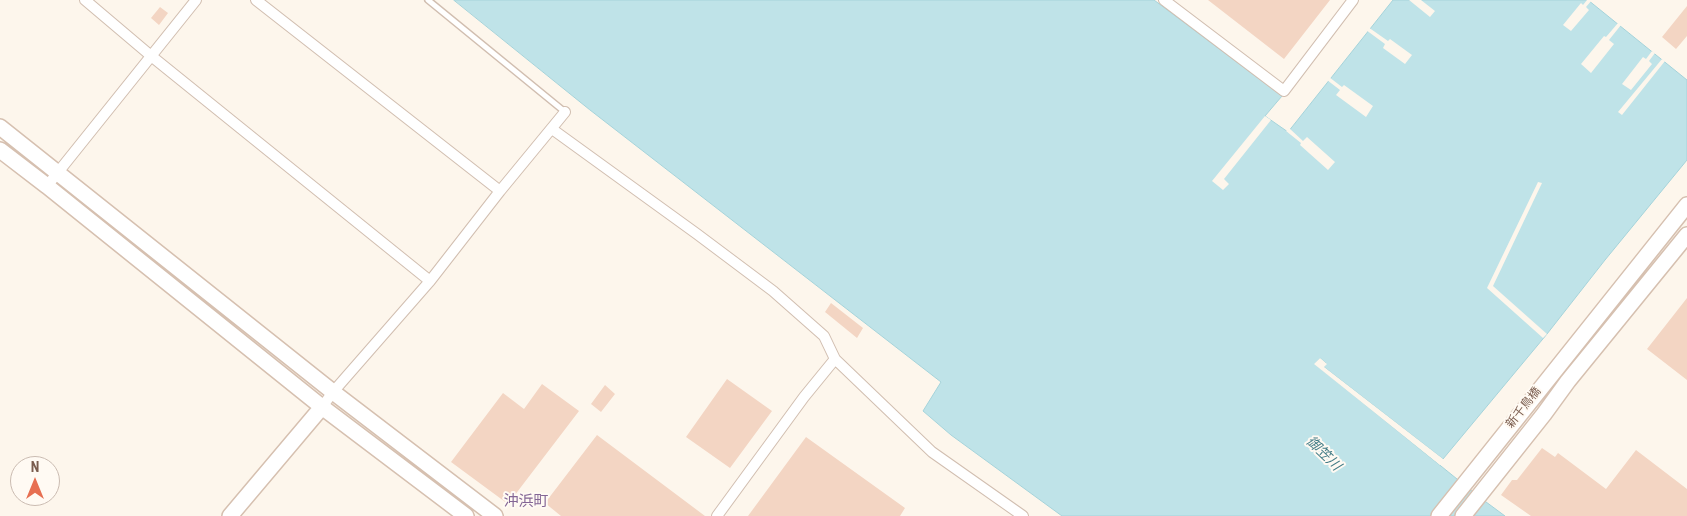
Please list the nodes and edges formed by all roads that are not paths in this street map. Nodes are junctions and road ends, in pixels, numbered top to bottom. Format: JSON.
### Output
{"nodes":[{"id":1,"x":85,"y":0,"type":"edge"},
{"id":2,"x":196,"y":0,"type":"edge"},
{"id":3,"x":256,"y":0,"type":"edge"},
{"id":4,"x":428,"y":0,"type":"edge"},
{"id":5,"x":1164,"y":0,"type":"edge"},
{"id":6,"x":1354,"y":0,"type":"edge"},
{"id":7,"x":150,"y":55,"type":"junction"},
{"id":8,"x":565,"y":112,"type":"joint"},
{"id":9,"x":0,"y":126,"type":"edge"},
{"id":10,"x":552,"y":129,"type":"junction"},
{"id":11,"x":0,"y":150,"type":"edge"},
{"id":12,"x":58,"y":172,"type":"junction"},
{"id":13,"x":47,"y":186,"type":"junction"},
{"id":14,"x":500,"y":191,"type":"junction"},
{"id":15,"x":1687,"y":205,"type":"edge"},
{"id":16,"x":1687,"y":235,"type":"edge"},
{"id":17,"x":430,"y":281,"type":"junction"},
{"id":18,"x":835,"y":360,"type":"junction"},
{"id":19,"x":333,"y":392,"type":"junction"},
{"id":20,"x":322,"y":407,"type":"junction"},
{"id":21,"x":230,"y":516,"type":"edge"},
{"id":22,"x":466,"y":516,"type":"edge"},
{"id":23,"x":495,"y":516,"type":"edge"},
{"id":24,"x":717,"y":516,"type":"edge"},
{"id":25,"x":1023,"y":516,"type":"edge"},
{"id":26,"x":1440,"y":516,"type":"edge"},
{"id":27,"x":1463,"y":516,"type":"edge"}],
"edges":[{"from":1,"to":7,"type":"street"},
{"from":2,"to":7,"type":"street"},
{"from":3,"to":14,"type":"street"},
{"from":4,"to":8,"type":"lane"},
{"from":5,"to":6,"type":"street"},
{"from":7,"to":12,"type":"street"},
{"from":7,"to":17,"type":"street"},
{"from":8,"to":10,"type":"street"},
{"from":9,"to":12,"type":"street"},
{"from":10,"to":14,"type":"street"},
{"from":10,"to":18,"type":"street"},
{"from":11,"to":13,"type":"street"},
{"from":12,"to":13,"type":"street"},
{"from":12,"to":19,"type":"street"},
{"from":13,"to":20,"type":"street"},
{"from":14,"to":17,"type":"street"},
{"from":15,"to":26,"type":"street","name":"新千鳥橋"},
{"from":16,"to":27,"type":"street","name":"新千鳥橋"},
{"from":17,"to":19,"type":"street"},
{"from":18,"to":24,"type":"street"},
{"from":18,"to":25,"type":"street"},
{"from":19,"to":20,"type":"street"},
{"from":19,"to":23,"type":"street"},
{"from":20,"to":21,"type":"street"},
{"from":20,"to":22,"type":"street"}]}
